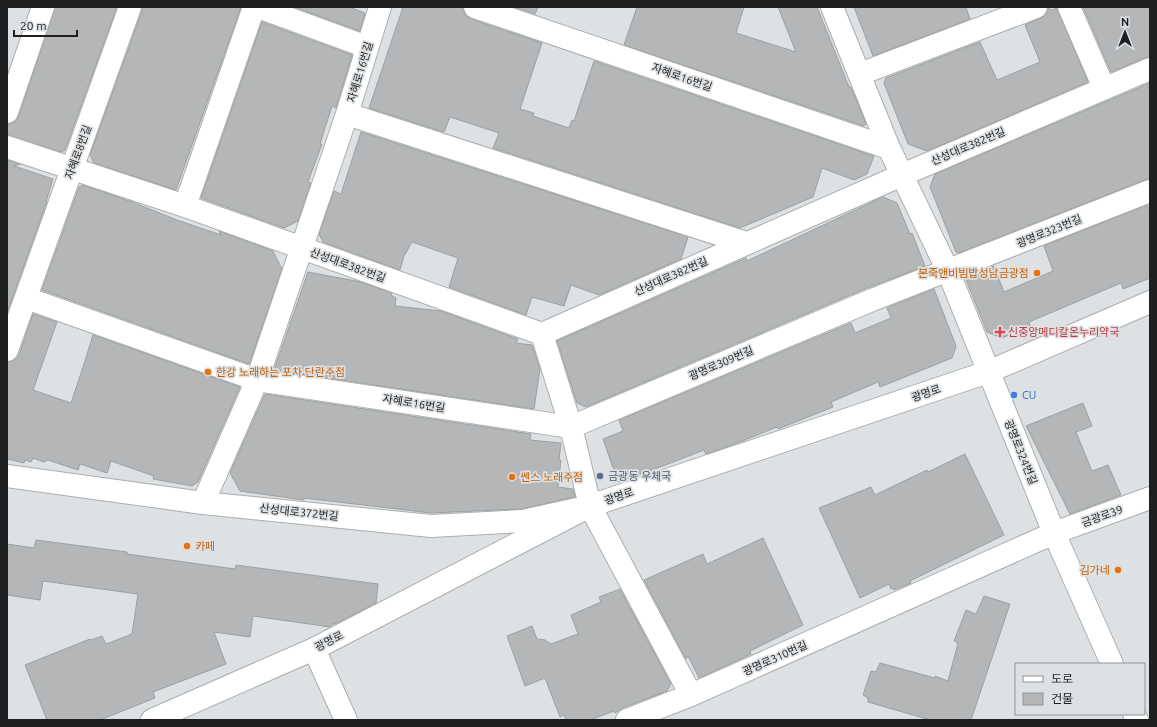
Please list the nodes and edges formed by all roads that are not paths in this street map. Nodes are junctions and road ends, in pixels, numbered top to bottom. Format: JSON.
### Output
{"nodes":[{"id":1,"x":43,"y":7,"type":"edge"},
{"id":2,"x":130,"y":7,"type":"edge"},
{"id":3,"x":254,"y":7,"type":"edge"},
{"id":4,"x":258,"y":7,"type":"edge"},
{"id":5,"x":380,"y":7,"type":"edge"},
{"id":6,"x":832,"y":7,"type":"edge"},
{"id":7,"x":1036,"y":7,"type":"edge"},
{"id":8,"x":1069,"y":7,"type":"edge"},
{"id":9,"x":483,"y":8,"type":"edge"},
{"id":10,"x":367,"y":47,"type":"junction"},
{"id":11,"x":1150,"y":69,"type":"edge"},
{"id":12,"x":860,"y":74,"type":"junction"},
{"id":13,"x":1104,"y":88,"type":"junction"},
{"id":14,"x":7,"y":112,"type":"edge"},
{"id":15,"x":347,"y":114,"type":"junction"},
{"id":16,"x":7,"y":147,"type":"edge"},
{"id":17,"x":889,"y":148,"type":"junction"},
{"id":18,"x":72,"y":170,"type":"junction"},
{"id":19,"x":902,"y":175,"type":"junction"},
{"id":20,"x":1150,"y":191,"type":"edge"},
{"id":21,"x":185,"y":206,"type":"junction"},
{"id":22,"x":746,"y":243,"type":"junction"},
{"id":23,"x":301,"y":248,"type":"junction"},
{"id":24,"x":948,"y":271,"type":"junction"},
{"id":25,"x":26,"y":298,"type":"junction"},
{"id":26,"x":872,"y":300,"type":"joint"},
{"id":27,"x":1150,"y":302,"type":"edge"},
{"id":28,"x":542,"y":334,"type":"junction"},
{"id":29,"x":8,"y":341,"type":"edge"},
{"id":30,"x":988,"y":372,"type":"junction"},
{"id":31,"x":257,"y":380,"type":"junction"},
{"id":32,"x":571,"y":427,"type":"junction"},
{"id":33,"x":7,"y":476,"type":"edge"},
{"id":34,"x":1150,"y":498,"type":"edge"},
{"id":35,"x":203,"y":503,"type":"junction"},
{"id":36,"x":590,"y":506,"type":"junction"},
{"id":37,"x":1054,"y":533,"type":"junction"},
{"id":38,"x":314,"y":648,"type":"junction"},
{"id":39,"x":1112,"y":663,"type":"edge"},
{"id":40,"x":691,"y":695,"type":"junction"},
{"id":41,"x":152,"y":720,"type":"edge"},
{"id":42,"x":346,"y":720,"type":"edge"},
{"id":43,"x":627,"y":720,"type":"edge"}],
"edges":[{"from":1,"to":14,"type":"street"},
{"from":2,"to":18,"type":"street","name":"자혜로8번길"},
{"from":3,"to":21,"type":"street"},
{"from":4,"to":10,"type":"street"},
{"from":5,"to":10,"type":"street","name":"자혜로16번길"},
{"from":6,"to":12,"type":"street"},
{"from":7,"to":12,"type":"street"},
{"from":8,"to":13,"type":"street"},
{"from":9,"to":17,"type":"street","name":"자혜로16번길"},
{"from":10,"to":15,"type":"street","name":"자혜로16번길"},
{"from":11,"to":13,"type":"street","name":"산성대로382번길"},
{"from":12,"to":17,"type":"street"},
{"from":13,"to":19,"type":"street","name":"산성대로382번길"},
{"from":15,"to":22,"type":"street","name":"자혜로16번길"},
{"from":15,"to":23,"type":"street","name":"자혜로16번길"},
{"from":16,"to":18,"type":"street","name":"산성대로382번길"},
{"from":17,"to":19,"type":"street"},
{"from":18,"to":21,"type":"street","name":"산성대로382번길"},
{"from":18,"to":25,"type":"street","name":"자혜로8번길"},
{"from":19,"to":22,"type":"street","name":"산성대로382번길"},
{"from":19,"to":24,"type":"street"},
{"from":20,"to":24,"type":"street","name":"광명로323번길"},
{"from":21,"to":23,"type":"street","name":"산성대로382번길"},
{"from":22,"to":28,"type":"street","name":"산성대로382번길"},
{"from":23,"to":28,"type":"street","name":"산성대로382번길"},
{"from":23,"to":31,"type":"street","name":"자혜로16번길"},
{"from":24,"to":26,"type":"street","name":"광명로323번길"},
{"from":24,"to":30,"type":"street"},
{"from":25,"to":29,"type":"street","name":"자혜로8번길"},
{"from":25,"to":31,"type":"street"},
{"from":26,"to":32,"type":"street","name":"광명로309번길"},
{"from":27,"to":30,"type":"street","name":"광명로"},
{"from":28,"to":32,"type":"street"},
{"from":30,"to":36,"type":"street","name":"광명로"},
{"from":30,"to":37,"type":"street","name":"광명로324번길"},
{"from":31,"to":32,"type":"street","name":"자혜로16번길"},
{"from":31,"to":35,"type":"street","name":"자혜로16번길"},
{"from":32,"to":36,"type":"street"},
{"from":33,"to":35,"type":"street","name":"산성대로372번길"},
{"from":34,"to":37,"type":"street","name":"금광로39"},
{"from":35,"to":36,"type":"street","name":"산성대로372번길"},
{"from":36,"to":38,"type":"street","name":"광명로"},
{"from":36,"to":40,"type":"street"},
{"from":37,"to":39,"type":"street","name":"광명로324번길"},
{"from":37,"to":40,"type":"street","name":"광명로310번길"},
{"from":38,"to":41,"type":"street","name":"광명로"},
{"from":38,"to":42,"type":"street"},
{"from":40,"to":43,"type":"street","name":"광명로310번길"}]}
